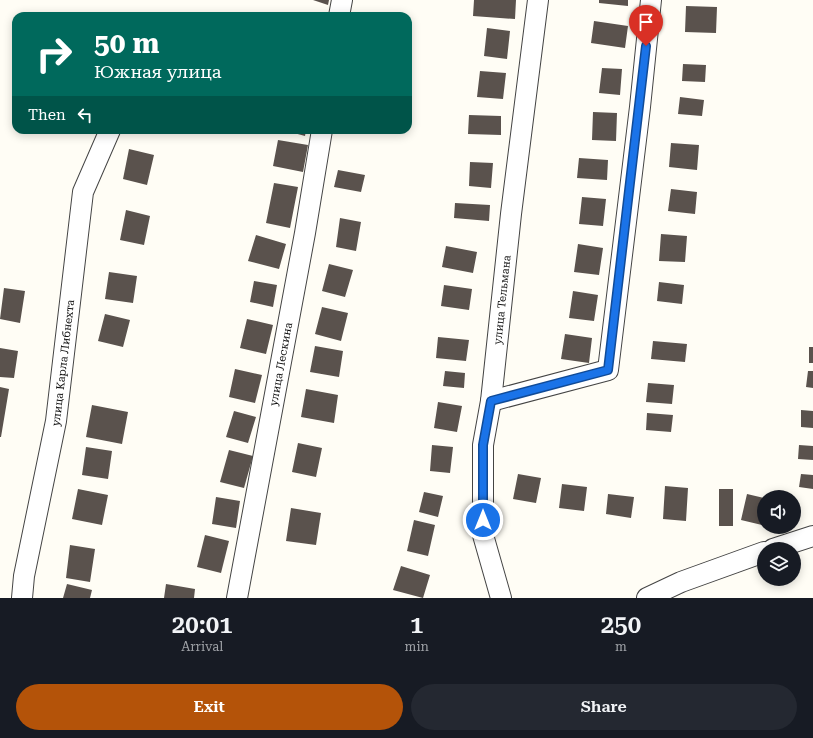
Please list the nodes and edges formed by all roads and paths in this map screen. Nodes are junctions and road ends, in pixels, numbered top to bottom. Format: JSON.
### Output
{"nodes":[{"id":1,"x":342,"y":0,"type":"edge"},
{"id":2,"x":538,"y":0,"type":"edge"},
{"id":3,"x":651,"y":0,"type":"edge"},
{"id":4,"x":340,"y":12,"type":"edge"},
{"id":5,"x":108,"y":134,"type":"edge"},
{"id":6,"x":321,"y":134,"type":"edge"},
{"id":7,"x":491,"y":401,"type":"junction"},
{"id":8,"x":813,"y":536,"type":"edge"},
{"id":9,"x":795,"y":542,"type":"edge"},
{"id":10,"x":757,"y":555,"type":"edge"},
{"id":11,"x":22,"y":598,"type":"edge"},
{"id":12,"x":237,"y":598,"type":"edge"},
{"id":13,"x":501,"y":598,"type":"edge"},
{"id":14,"x":647,"y":598,"type":"edge"}],
"edges":[{"from":1,"to":4,"type":"street"},
{"from":2,"to":7,"type":"street","name":"улица Тельмана"},
{"from":3,"to":7,"type":"street"},
{"from":5,"to":11,"type":"street","name":"улица Карла Либнехта"},
{"from":6,"to":12,"type":"street","name":"улица Лескина"},
{"from":7,"to":13,"type":"street","name":"улица Тельмана"},
{"from":8,"to":9,"type":"street"},
{"from":10,"to":14,"type":"street"}]}
